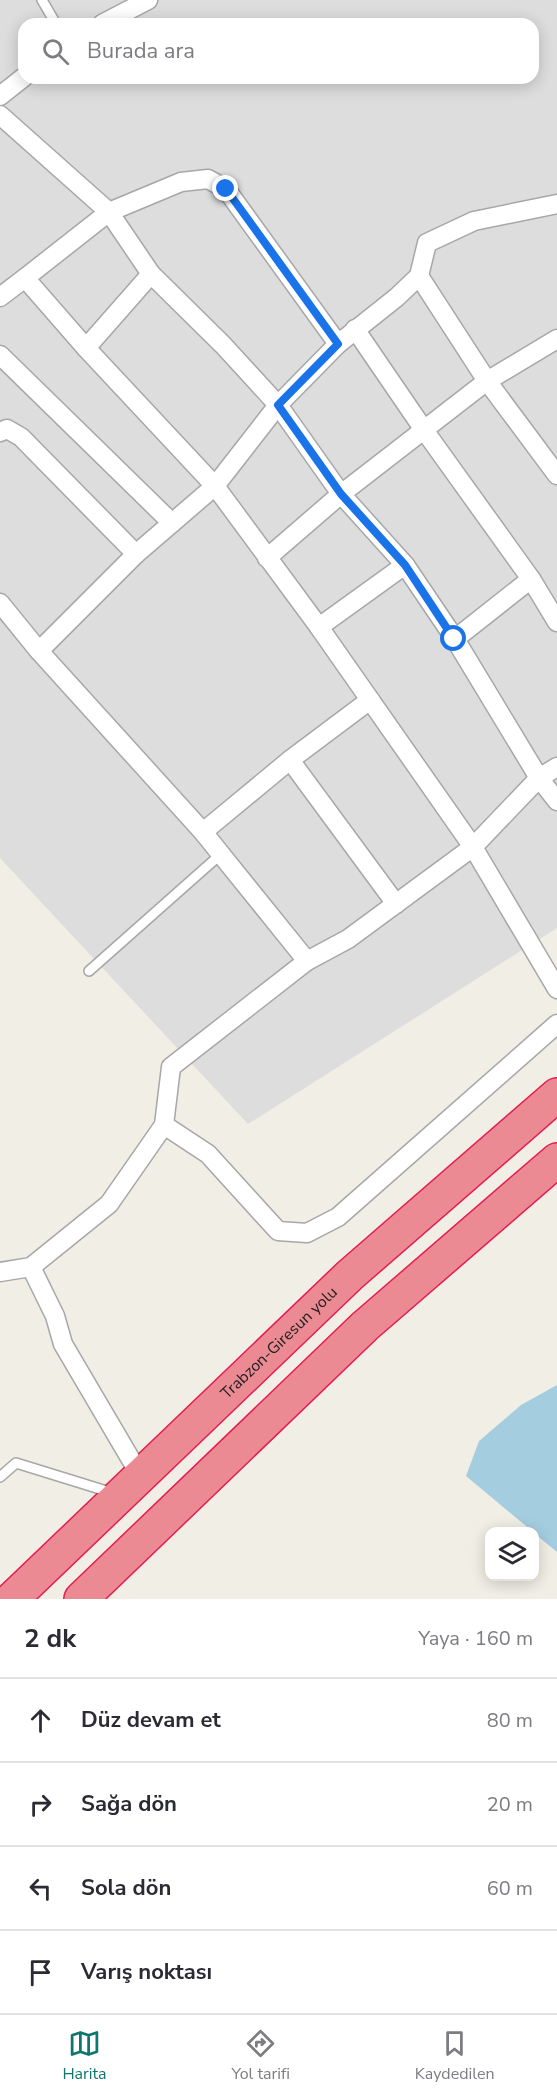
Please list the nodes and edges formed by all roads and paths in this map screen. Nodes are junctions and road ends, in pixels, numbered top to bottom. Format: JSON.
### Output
{"nodes":[{"id":1,"x":42,"y":0,"type":"edge"},
{"id":2,"x":147,"y":0,"type":"edge"},
{"id":3,"x":52,"y":18,"type":"edge"},
{"id":4,"x":113,"y":18,"type":"edge"},
{"id":5,"x":18,"y":82,"type":"edge"},
{"id":6,"x":0,"y":96,"type":"edge"},
{"id":7,"x":0,"y":115,"type":"edge"},
{"id":8,"x":557,"y":204,"type":"edge"},
{"id":9,"x":109,"y":212,"type":"junction"},
{"id":10,"x":152,"y":274,"type":"junction"},
{"id":11,"x":419,"y":276,"type":"junction"},
{"id":12,"x":26,"y":278,"type":"junction"},
{"id":13,"x":0,"y":297,"type":"edge"},
{"id":14,"x":355,"y":329,"type":"junction"},
{"id":15,"x":557,"y":339,"type":"edge"},
{"id":16,"x":338,"y":344,"type":"junction"},
{"id":17,"x":86,"y":348,"type":"junction"},
{"id":18,"x":0,"y":355,"type":"edge"},
{"id":19,"x":487,"y":381,"type":"junction"},
{"id":20,"x":278,"y":405,"type":"junction"},
{"id":21,"x":424,"y":430,"type":"junction"},
{"id":22,"x":0,"y":432,"type":"edge"},
{"id":23,"x":557,"y":474,"type":"edge"},
{"id":24,"x":215,"y":486,"type":"junction"},
{"id":25,"x":341,"y":494,"type":"junction"},
{"id":26,"x":172,"y":523,"type":"junction"},
{"id":27,"x":136,"y":554,"type":"junction"},
{"id":28,"x":267,"y":558,"type":"junction"},
{"id":29,"x":405,"y":565,"type":"junction"},
{"id":30,"x":531,"y":579,"type":"junction"},
{"id":31,"x":0,"y":603,"type":"edge"},
{"id":32,"x":557,"y":622,"type":"edge"},
{"id":33,"x":319,"y":627,"type":"junction"},
{"id":34,"x":454,"y":639,"type":"junction"},
{"id":35,"x":39,"y":651,"type":"junction"},
{"id":36,"x":370,"y":700,"type":"junction"},
{"id":37,"x":290,"y":760,"type":"junction"},
{"id":38,"x":557,"y":767,"type":"edge"},
{"id":39,"x":539,"y":778,"type":"junction"},
{"id":40,"x":557,"y":801,"type":"edge"},
{"id":41,"x":203,"y":832,"type":"junction"},
{"id":42,"x":474,"y":847,"type":"junction"},
{"id":43,"x":221,"y":854,"type":"junction"},
{"id":44,"x":396,"y":904,"type":"junction"},
{"id":45,"x":307,"y":961,"type":"junction"},
{"id":46,"x":89,"y":971,"type":"dead end"},
{"id":47,"x":557,"y":989,"type":"edge"},
{"id":48,"x":557,"y":1024,"type":"edge"},
{"id":49,"x":557,"y":1095,"type":"edge"},
{"id":50,"x":164,"y":1125,"type":"junction"},
{"id":51,"x":557,"y":1160,"type":"edge"},
{"id":52,"x":32,"y":1267,"type":"junction"},
{"id":53,"x":0,"y":1272,"type":"edge"},
{"id":54,"x":0,"y":1477,"type":"edge"},
{"id":55,"x":129,"y":1485,"type":"junction"},
{"id":56,"x":12,"y":1599,"type":"edge"},
{"id":57,"x":81,"y":1599,"type":"edge"}],
"edges":[{"from":1,"to":3,"type":"lane"},
{"from":2,"to":4,"type":"street"},
{"from":5,"to":6,"type":"street"},
{"from":7,"to":9,"type":"street"},
{"from":8,"to":11,"type":"street"},
{"from":9,"to":10,"type":"street"},
{"from":9,"to":12,"type":"street"},
{"from":9,"to":16,"type":"street"},
{"from":10,"to":17,"type":"street"},
{"from":10,"to":20,"type":"street"},
{"from":11,"to":14,"type":"street"},
{"from":11,"to":19,"type":"street"},
{"from":12,"to":13,"type":"street"},
{"from":12,"to":17,"type":"street"},
{"from":14,"to":16,"type":"street"},
{"from":14,"to":21,"type":"street"},
{"from":15,"to":19,"type":"street"},
{"from":16,"to":20,"type":"street"},
{"from":17,"to":24,"type":"street"},
{"from":18,"to":26,"type":"street"},
{"from":19,"to":21,"type":"street"},
{"from":19,"to":23,"type":"street"},
{"from":20,"to":24,"type":"street"},
{"from":20,"to":25,"type":"street"},
{"from":21,"to":25,"type":"street"},
{"from":21,"to":30,"type":"street"},
{"from":22,"to":27,"type":"street"},
{"from":24,"to":26,"type":"street"},
{"from":24,"to":28,"type":"street"},
{"from":25,"to":28,"type":"street"},
{"from":25,"to":29,"type":"street"},
{"from":26,"to":27,"type":"street"},
{"from":27,"to":35,"type":"street"},
{"from":28,"to":33,"type":"street"},
{"from":29,"to":33,"type":"street"},
{"from":29,"to":34,"type":"street"},
{"from":30,"to":32,"type":"street"},
{"from":30,"to":34,"type":"street"},
{"from":31,"to":35,"type":"street"},
{"from":33,"to":36,"type":"street"},
{"from":34,"to":39,"type":"street"},
{"from":35,"to":41,"type":"street"},
{"from":36,"to":37,"type":"street"},
{"from":36,"to":42,"type":"street"},
{"from":37,"to":41,"type":"street"},
{"from":37,"to":44,"type":"street"},
{"from":38,"to":39,"type":"street"},
{"from":39,"to":40,"type":"street"},
{"from":39,"to":42,"type":"street"},
{"from":41,"to":43,"type":"street"},
{"from":42,"to":44,"type":"street"},
{"from":42,"to":47,"type":"street"},
{"from":43,"to":45,"type":"street"},
{"from":43,"to":46,"type":"lane"},
{"from":44,"to":45,"type":"street"},
{"from":45,"to":50,"type":"street"},
{"from":48,"to":50,"type":"street"},
{"from":49,"to":55,"type":"highway","name":"Trabzon-Giresun yolu"},
{"from":50,"to":52,"type":"street"},
{"from":51,"to":57,"type":"highway"},
{"from":52,"to":53,"type":"street"},
{"from":52,"to":55,"type":"street"},
{"from":54,"to":55,"type":"lane"},
{"from":55,"to":56,"type":"highway","name":"Trabzon-Giresun yolu"}]}
